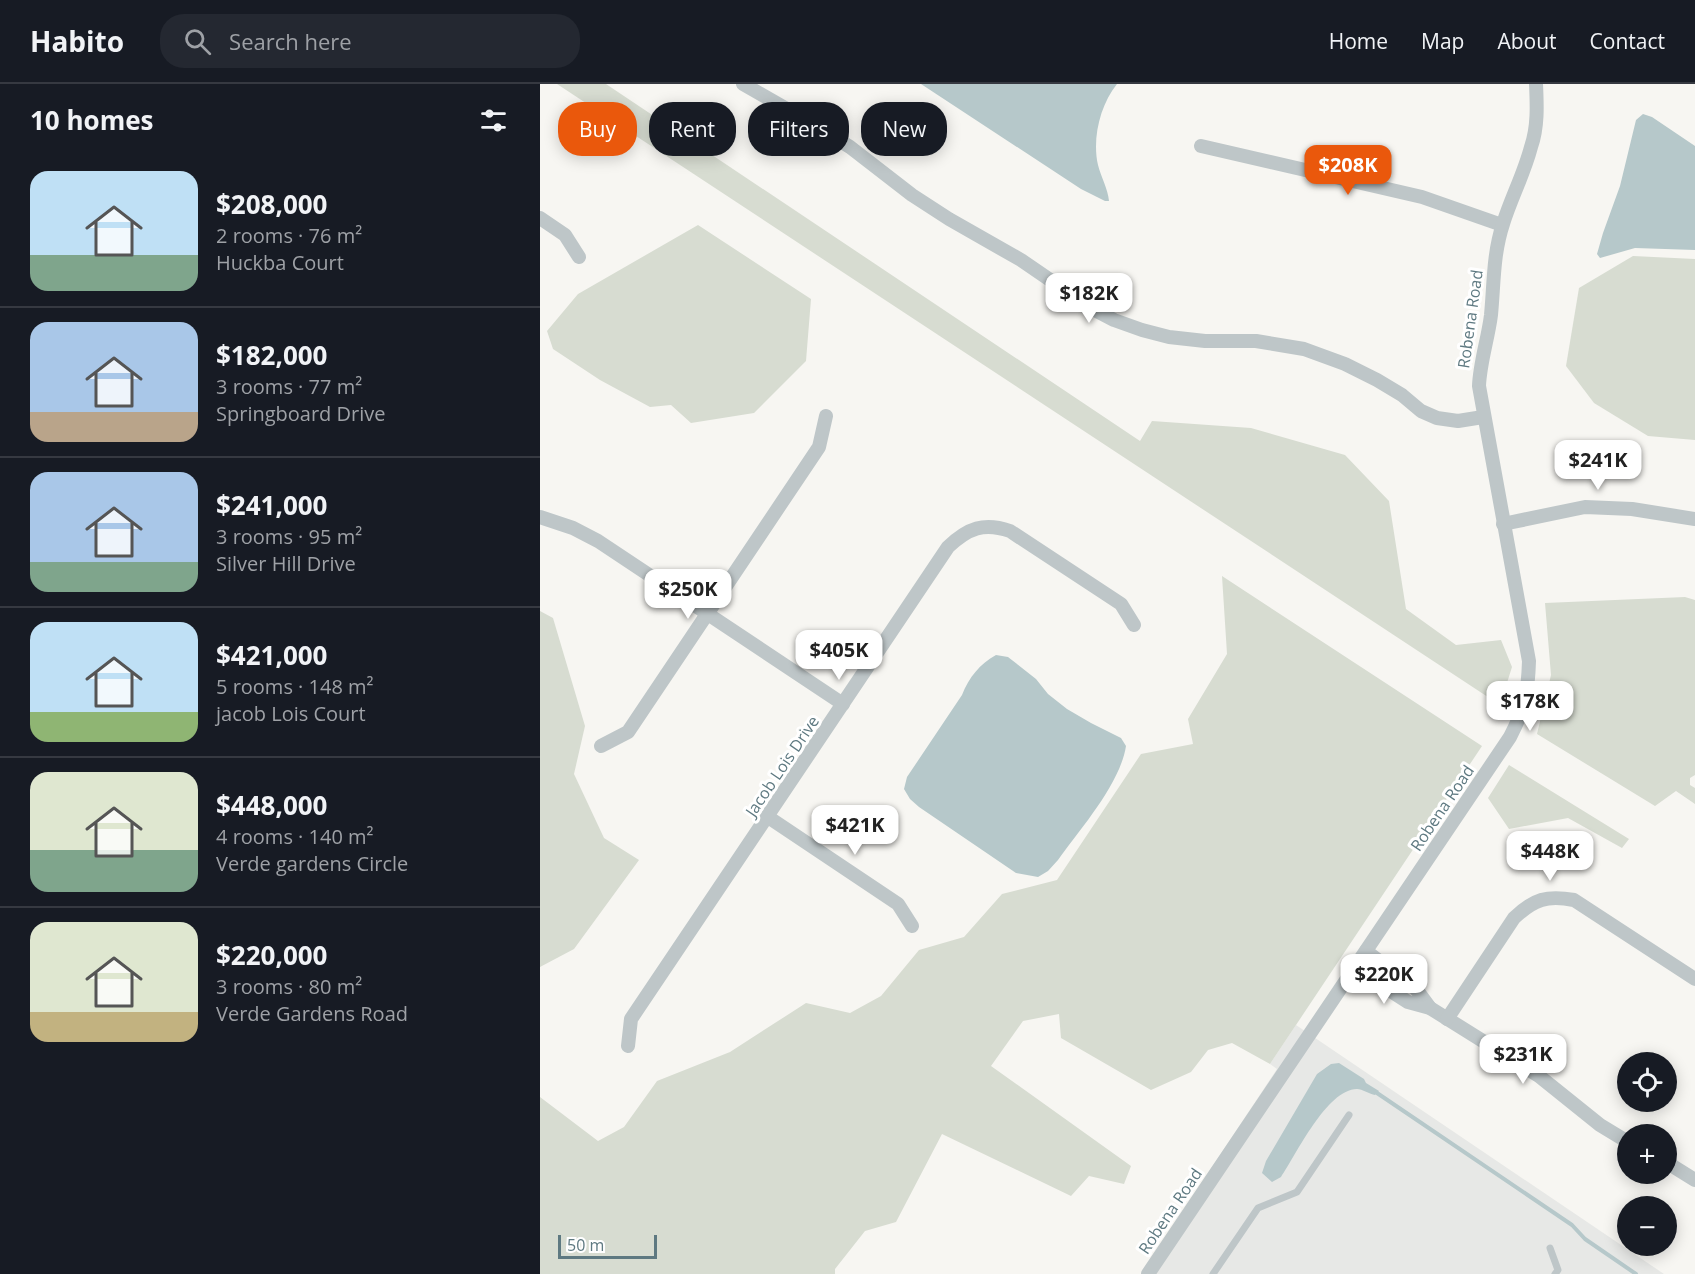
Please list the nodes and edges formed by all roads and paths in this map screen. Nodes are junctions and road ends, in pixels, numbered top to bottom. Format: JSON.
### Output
{"nodes":[{"id":1,"x":743,"y":84,"type":"edge"},
{"id":2,"x":1536,"y":84,"type":"edge"},
{"id":3,"x":1201,"y":146,"type":"dead end"},
{"id":4,"x":540,"y":218,"type":"edge"},
{"id":5,"x":1502,"y":225,"type":"junction"},
{"id":6,"x":579,"y":257,"type":"dead end"},
{"id":7,"x":826,"y":416,"type":"dead end"},
{"id":8,"x":1483,"y":417,"type":"junction"},
{"id":9,"x":540,"y":517,"type":"edge"},
{"id":10,"x":1695,"y":519,"type":"edge"},
{"id":11,"x":1503,"y":524,"type":"junction"},
{"id":12,"x":707,"y":614,"type":"junction"},
{"id":13,"x":1134,"y":625,"type":"dead end"},
{"id":14,"x":843,"y":704,"type":"junction"},
{"id":15,"x":601,"y":746,"type":"dead end"},
{"id":16,"x":768,"y":817,"type":"junction"},
{"id":17,"x":912,"y":926,"type":"dead end"},
{"id":18,"x":1366,"y":951,"type":"junction"},
{"id":19,"x":1355,"y":968,"type":"junction"},
{"id":20,"x":1695,"y":979,"type":"edge"},
{"id":21,"x":1430,"y":1008,"type":"junction"},
{"id":22,"x":1447,"y":1019,"type":"junction"},
{"id":23,"x":628,"y":1046,"type":"dead end"},
{"id":24,"x":1349,"y":1115,"type":"dead end"},
{"id":25,"x":1617,"y":1135,"type":"edge"},
{"id":26,"x":1677,"y":1169,"type":"edge"},
{"id":27,"x":1695,"y":1180,"type":"edge"},
{"id":28,"x":1550,"y":1248,"type":"dead end"},
{"id":29,"x":1148,"y":1274,"type":"edge"},
{"id":30,"x":1213,"y":1274,"type":"edge"},
{"id":31,"x":1556,"y":1274,"type":"edge"}],
"edges":[{"from":1,"to":8,"type":"street"},
{"from":2,"to":5,"type":"street","name":"Robena Road"},
{"from":3,"to":5,"type":"street"},
{"from":4,"to":6,"type":"street"},
{"from":5,"to":8,"type":"street","name":"Robena Road"},
{"from":7,"to":12,"type":"street"},
{"from":8,"to":11,"type":"street","name":"Robena Road"},
{"from":9,"to":12,"type":"street"},
{"from":10,"to":11,"type":"street"},
{"from":11,"to":18,"type":"street","name":"Robena Road"},
{"from":12,"to":14,"type":"street"},
{"from":12,"to":15,"type":"street"},
{"from":13,"to":14,"type":"street","name":"Jacob Lois Drive"},
{"from":14,"to":16,"type":"street","name":"Jacob Lois Drive"},
{"from":16,"to":17,"type":"street"},
{"from":16,"to":23,"type":"street","name":"Jacob Lois Drive"},
{"from":18,"to":19,"type":"street","name":"Robena Road"},
{"from":18,"to":21,"type":"street"},
{"from":19,"to":21,"type":"street"},
{"from":19,"to":29,"type":"street","name":"Robena Road"},
{"from":20,"to":22,"type":"street"},
{"from":21,"to":22,"type":"street"},
{"from":22,"to":25,"type":"street"},
{"from":24,"to":30,"type":"lane"},
{"from":26,"to":27,"type":"street"},
{"from":28,"to":31,"type":"lane"}]}
